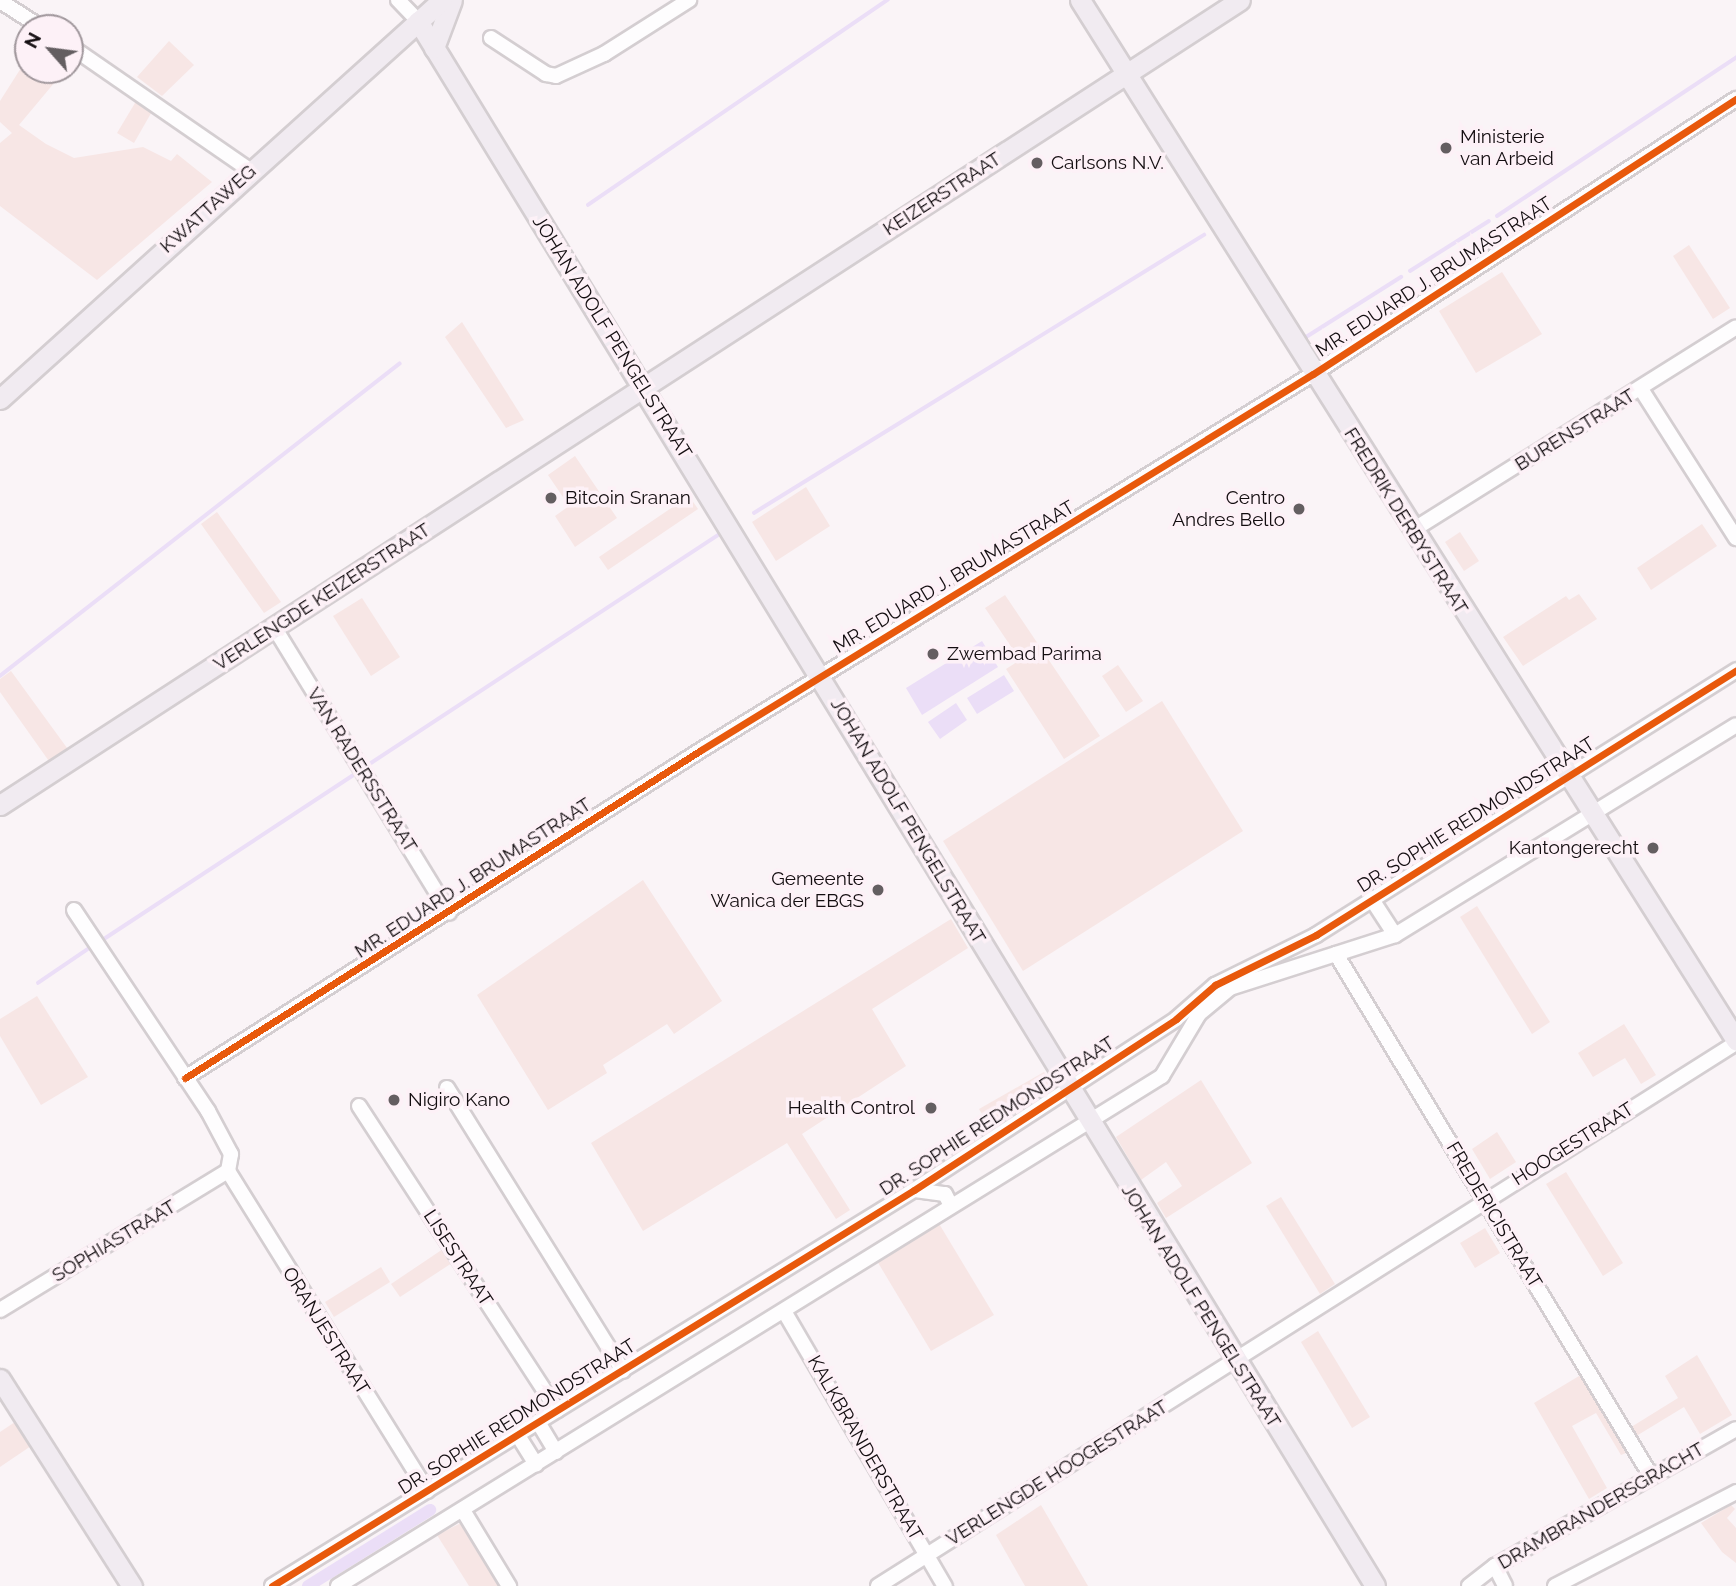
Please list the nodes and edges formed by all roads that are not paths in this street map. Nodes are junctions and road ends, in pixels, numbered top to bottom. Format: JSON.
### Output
{"nodes":[{"id":1,"x":398,"y":0,"type":"edge"},
{"id":2,"x":443,"y":0,"type":"edge"},
{"id":3,"x":452,"y":0,"type":"edge"},
{"id":4,"x":689,"y":0,"type":"edge"},
{"id":5,"x":1080,"y":0,"type":"edge"},
{"id":6,"x":1240,"y":0,"type":"edge"},
{"id":7,"x":0,"y":1,"type":"edge"},
{"id":8,"x":21,"y":14,"type":"edge"},
{"id":9,"x":418,"y":20,"type":"junction"},
{"id":10,"x":491,"y":38,"type":"dead end"},
{"id":11,"x":434,"y":48,"type":"junction"},
{"id":12,"x":84,"y":56,"type":"edge"},
{"id":13,"x":1126,"y":75,"type":"junction"},
{"id":14,"x":1736,"y":99,"type":"edge"},
{"id":15,"x":251,"y":171,"type":"junction"},
{"id":16,"x":1736,"y":327,"type":"edge"},
{"id":17,"x":1313,"y":374,"type":"junction"},
{"id":18,"x":643,"y":387,"type":"junction"},
{"id":19,"x":1641,"y":388,"type":"junction"},
{"id":20,"x":0,"y":400,"type":"edge"},
{"id":21,"x":1413,"y":530,"type":"junction"},
{"id":22,"x":1736,"y":538,"type":"edge"},
{"id":23,"x":274,"y":627,"type":"junction"},
{"id":24,"x":1736,"y":670,"type":"edge"},
{"id":25,"x":822,"y":676,"type":"junction"},
{"id":26,"x":1736,"y":725,"type":"edge"},
{"id":27,"x":1568,"y":778,"type":"junction"},
{"id":28,"x":0,"y":805,"type":"edge"},
{"id":29,"x":1592,"y":816,"type":"junction"},
{"id":30,"x":1371,"y":898,"type":"junction"},
{"id":31,"x":74,"y":910,"type":"dead end"},
{"id":32,"x":449,"y":913,"type":"junction"},
{"id":33,"x":1395,"y":934,"type":"junction"},
{"id":34,"x":1336,"y":954,"type":"junction"},
{"id":35,"x":1275,"y":963,"type":"junction"},
{"id":36,"x":1736,"y":1042,"type":"edge"},
{"id":37,"x":185,"y":1078,"type":"junction"},
{"id":38,"x":447,"y":1088,"type":"dead end"},
{"id":39,"x":1069,"y":1089,"type":"junction"},
{"id":40,"x":359,"y":1106,"type":"dead end"},
{"id":41,"x":1087,"y":1121,"type":"junction"},
{"id":42,"x":228,"y":1171,"type":"junction"},
{"id":43,"x":914,"y":1190,"type":"junction"},
{"id":44,"x":1484,"y":1199,"type":"junction"},
{"id":45,"x":951,"y":1206,"type":"junction"},
{"id":46,"x":0,"y":1310,"type":"edge"},
{"id":47,"x":784,"y":1311,"type":"junction"},
{"id":48,"x":1235,"y":1361,"type":"junction"},
{"id":49,"x":622,"y":1371,"type":"junction"},
{"id":50,"x":0,"y":1379,"type":"edge"},
{"id":51,"x":557,"y":1410,"type":"junction"},
{"id":52,"x":538,"y":1422,"type":"junction"},
{"id":53,"x":1736,"y":1429,"type":"edge"},
{"id":54,"x":517,"y":1434,"type":"junction"},
{"id":55,"x":556,"y":1452,"type":"junction"},
{"id":56,"x":537,"y":1465,"type":"junction"},
{"id":57,"x":1651,"y":1476,"type":"junction"},
{"id":58,"x":427,"y":1491,"type":"junction"},
{"id":59,"x":1736,"y":1492,"type":"edge"},
{"id":60,"x":464,"y":1512,"type":"junction"},
{"id":61,"x":927,"y":1555,"type":"junction"},
{"id":62,"x":1495,"y":1566,"type":"junction"},
{"id":63,"x":132,"y":1586,"type":"edge"},
{"id":64,"x":272,"y":1586,"type":"edge"},
{"id":65,"x":338,"y":1586,"type":"edge"},
{"id":66,"x":509,"y":1586,"type":"edge"},
{"id":67,"x":878,"y":1586,"type":"edge"},
{"id":68,"x":945,"y":1586,"type":"edge"},
{"id":69,"x":1375,"y":1586,"type":"edge"},
{"id":70,"x":1469,"y":1586,"type":"edge"},
{"id":71,"x":1505,"y":1586,"type":"edge"},
{"id":72,"x":1555,"y":1586,"type":"edge"}],
"edges":[{"from":1,"to":9,"type":"street"},
{"from":2,"to":9,"type":"main road","name":"KWATTAWEG"},
{"from":3,"to":11,"type":"main road"},
{"from":4,"to":10,"type":"street"},
{"from":5,"to":13,"type":"main road","name":"FREDRIK DERBYSTRAAT"},
{"from":6,"to":13,"type":"main road","name":"KEIZERSTRAAT"},
{"from":7,"to":8,"type":"street"},
{"from":9,"to":11,"type":"main road","name":"JOHAN ADOLF PENGELSTRAAT"},
{"from":9,"to":15,"type":"main road","name":"KWATTAWEG"},
{"from":11,"to":18,"type":"main road","name":"JOHAN ADOLF PENGELSTRAAT"},
{"from":12,"to":15,"type":"street"},
{"from":13,"to":17,"type":"main road","name":"FREDRIK DERBYSTRAAT"},
{"from":13,"to":18,"type":"main road","name":"KEIZERSTRAAT"},
{"from":14,"to":17,"type":"street","name":"MR. EDUARD J. BRUMASTRAAT"},
{"from":15,"to":20,"type":"main road","name":"KWATTAWEG"},
{"from":16,"to":19,"type":"street","name":"BURENSTRAAT"},
{"from":17,"to":21,"type":"main road","name":"FREDRIK DERBYSTRAAT"},
{"from":17,"to":25,"type":"street","name":"MR. EDUARD J. BRUMASTRAAT"},
{"from":18,"to":23,"type":"main road","name":"VERLENGDE KEIZERSTRAAT"},
{"from":18,"to":25,"type":"main road","name":"JOHAN ADOLF PENGELSTRAAT"},
{"from":19,"to":21,"type":"street","name":"BURENSTRAAT"},
{"from":19,"to":22,"type":"street"},
{"from":21,"to":27,"type":"main road","name":"FREDRIK DERBYSTRAAT"},
{"from":23,"to":28,"type":"main road","name":"VERLENGDE KEIZERSTRAAT"},
{"from":23,"to":32,"type":"street","name":"VAN RADERSSTRAAT"},
{"from":24,"to":27,"type":"street","name":"DR. SOPHIE REDMONDSTRAAT"},
{"from":25,"to":32,"type":"street","name":"MR. EDUARD J. BRUMASTRAAT"},
{"from":25,"to":39,"type":"main road","name":"JOHAN ADOLF PENGELSTRAAT"},
{"from":26,"to":29,"type":"street","name":"DR. SOPHIE REDMONDSTRAAT"},
{"from":27,"to":29,"type":"main road","name":"FREDRIK DERBYSTRAAT"},
{"from":27,"to":30,"type":"street","name":"DR. SOPHIE REDMONDSTRAAT"},
{"from":29,"to":33,"type":"street","name":"DR. SOPHIE REDMONDSTRAAT"},
{"from":29,"to":36,"type":"main road","name":"FREDRIK DERBYSTRAAT"},
{"from":30,"to":33,"type":"street"},
{"from":30,"to":35,"type":"street","name":"DR. SOPHIE REDMONDSTRAAT"},
{"from":31,"to":37,"type":"street"},
{"from":32,"to":37,"type":"street","name":"MR. EDUARD J. BRUMASTRAAT"},
{"from":33,"to":34,"type":"street","name":"DR. SOPHIE REDMONDSTRAAT"},
{"from":34,"to":35,"type":"street","name":"DR. SOPHIE REDMONDSTRAAT"},
{"from":34,"to":44,"type":"street","name":"FREDERICISTRAAT"},
{"from":35,"to":39,"type":"street","name":"DR. SOPHIE REDMONDSTRAAT"},
{"from":35,"to":41,"type":"street","name":"DR. SOPHIE REDMONDSTRAAT"},
{"from":36,"to":44,"type":"street","name":"HOOGESTRAAT"},
{"from":37,"to":42,"type":"street"},
{"from":38,"to":49,"type":"street"},
{"from":39,"to":41,"type":"main road","name":"JOHAN ADOLF PENGELSTRAAT"},
{"from":39,"to":43,"type":"street","name":"DR. SOPHIE REDMONDSTRAAT"},
{"from":40,"to":51,"type":"street","name":"LISESTRAAT"},
{"from":41,"to":45,"type":"street","name":"DR. SOPHIE REDMONDSTRAAT"},
{"from":41,"to":48,"type":"main road","name":"JOHAN ADOLF PENGELSTRAAT"},
{"from":42,"to":46,"type":"street","name":"SOPHIASTRAAT"},
{"from":42,"to":58,"type":"street","name":"ORANJESTRAAT"},
{"from":43,"to":45,"type":"street"},
{"from":43,"to":49,"type":"street","name":"DR. SOPHIE REDMONDSTRAAT"},
{"from":44,"to":48,"type":"street","name":"HOOGESTRAAT"},
{"from":44,"to":57,"type":"street","name":"FREDERICISTRAAT"},
{"from":45,"to":47,"type":"street","name":"DR. SOPHIE REDMONDSTRAAT"},
{"from":47,"to":55,"type":"street","name":"DR. SOPHIE REDMONDSTRAAT"},
{"from":47,"to":61,"type":"street","name":"KALKBRANDERSTRAAT"},
{"from":48,"to":61,"type":"street","name":"VERLENGDE HOOGESTRAAT"},
{"from":48,"to":69,"type":"main road","name":"JOHAN ADOLF PENGELSTRAAT"},
{"from":49,"to":51,"type":"street","name":"DR. SOPHIE REDMONDSTRAAT"},
{"from":50,"to":63,"type":"main road"},
{"from":51,"to":52,"type":"street","name":"DR. SOPHIE REDMONDSTRAAT"},
{"from":52,"to":54,"type":"street","name":"DR. SOPHIE REDMONDSTRAAT"},
{"from":52,"to":55,"type":"street"},
{"from":53,"to":57,"type":"street","name":"DRAMBRANDERSGRACHT"},
{"from":54,"to":56,"type":"street"},
{"from":54,"to":58,"type":"street","name":"DR. SOPHIE REDMONDSTRAAT"},
{"from":55,"to":56,"type":"street","name":"DR. SOPHIE REDMONDSTRAAT"},
{"from":56,"to":60,"type":"street","name":"DR. SOPHIE REDMONDSTRAAT"},
{"from":57,"to":62,"type":"street","name":"DRAMBRANDERSGRACHT"},
{"from":58,"to":64,"type":"street","name":"DR. SOPHIE REDMONDSTRAAT"},
{"from":59,"to":72,"type":"street"},
{"from":60,"to":65,"type":"street","name":"DR. SOPHIE REDMONDSTRAAT"},
{"from":60,"to":66,"type":"street"},
{"from":61,"to":67,"type":"street","name":"VERLENGDE HOOGESTRAAT"},
{"from":61,"to":68,"type":"street","name":"KALKBRANDERSTRAAT"},
{"from":62,"to":70,"type":"street","name":"DRAMBRANDERSGRACHT"},
{"from":62,"to":71,"type":"street"}]}
